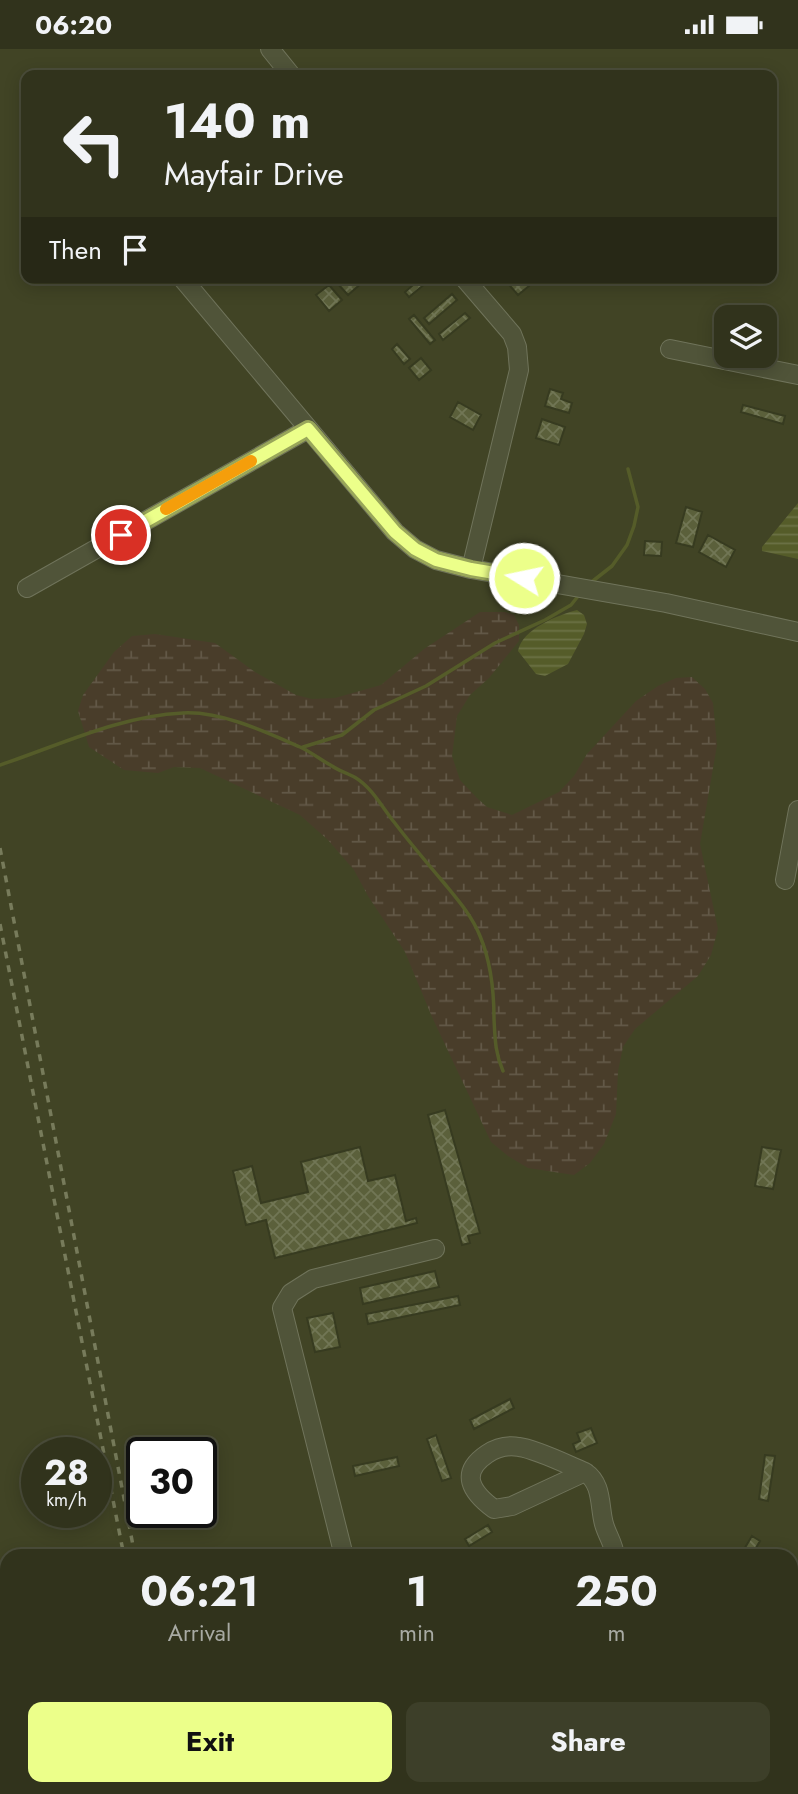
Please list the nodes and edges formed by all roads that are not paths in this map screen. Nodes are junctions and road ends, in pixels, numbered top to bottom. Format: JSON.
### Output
{"nodes":[{"id":1,"x":270,"y":49,"type":"edge"},
{"id":2,"x":287,"y":70,"type":"edge"},
{"id":3,"x":187,"y":284,"type":"edge"},
{"id":4,"x":469,"y":284,"type":"edge"},
{"id":5,"x":670,"y":349,"type":"dead end"},
{"id":6,"x":798,"y":376,"type":"edge"},
{"id":7,"x":308,"y":429,"type":"junction"},
{"id":8,"x":471,"y":569,"type":"junction"},
{"id":9,"x":27,"y":588,"type":"dead end"},
{"id":10,"x":798,"y":632,"type":"edge"},
{"id":11,"x":798,"y":810,"type":"edge"},
{"id":12,"x":785,"y":880,"type":"dead end"},
{"id":13,"x":435,"y":1249,"type":"dead end"},
{"id":14,"x":585,"y":1472,"type":"junction"},
{"id":15,"x":342,"y":1549,"type":"edge"},
{"id":16,"x":614,"y":1549,"type":"edge"}],
"edges":[{"from":1,"to":2,"type":"street"},
{"from":3,"to":7,"type":"street"},
{"from":4,"to":8,"type":"street"},
{"from":5,"to":6,"type":"street"},
{"from":7,"to":8,"type":"street"},
{"from":7,"to":9,"type":"street"},
{"from":8,"to":10,"type":"street"},
{"from":11,"to":12,"type":"street"},
{"from":13,"to":15,"type":"street"},
{"from":14,"to":14,"type":"street"},
{"from":14,"to":16,"type":"street"}]}
